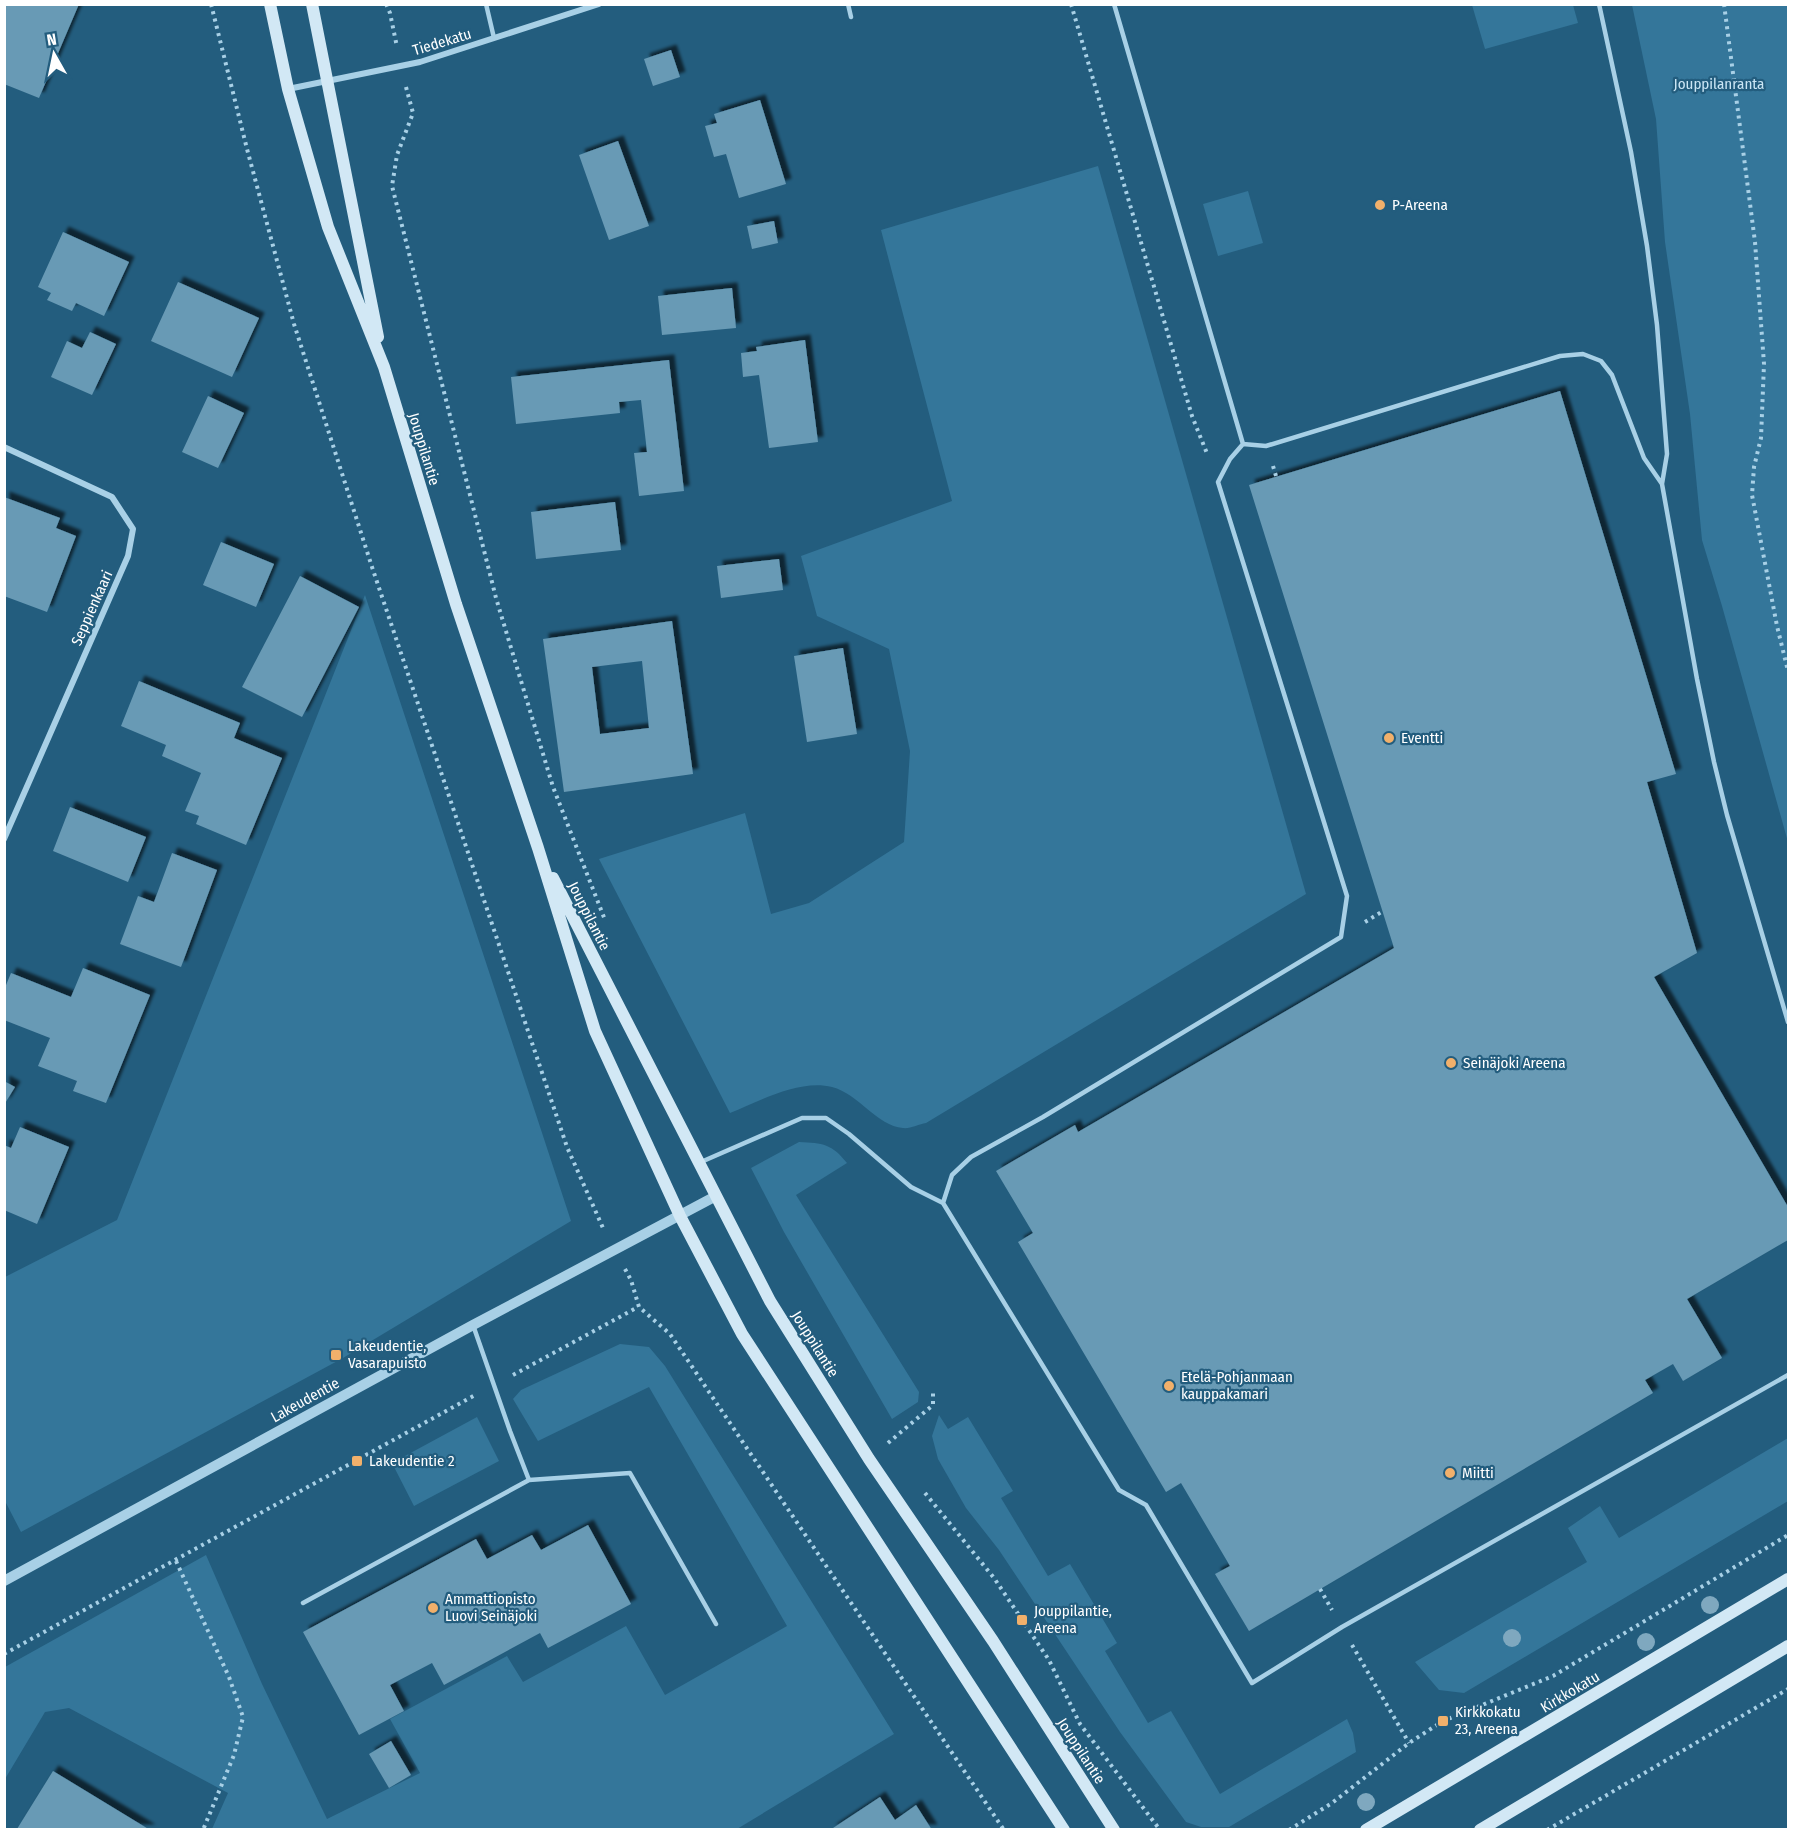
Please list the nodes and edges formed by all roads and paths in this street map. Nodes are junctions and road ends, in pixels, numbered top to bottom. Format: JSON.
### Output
{"nodes":[{"id":1,"x":211,"y":4,"type":"edge"},
{"id":2,"x":270,"y":4,"type":"edge"},
{"id":3,"x":312,"y":4,"type":"edge"},
{"id":4,"x":486,"y":4,"type":"edge"},
{"id":5,"x":599,"y":4,"type":"edge"},
{"id":6,"x":848,"y":4,"type":"edge"},
{"id":7,"x":1071,"y":4,"type":"edge"},
{"id":8,"x":1114,"y":4,"type":"edge"},
{"id":9,"x":1599,"y":4,"type":"edge"},
{"id":10,"x":1724,"y":4,"type":"edge"},
{"id":11,"x":852,"y":17,"type":"dead end"},
{"id":12,"x":494,"y":38,"type":"junction"},
{"id":13,"x":327,"y":81,"type":"junction"},
{"id":14,"x":288,"y":89,"type":"junction"},
{"id":15,"x":413,"y":113,"type":"dead end"},
{"id":16,"x":384,"y":368,"type":"junction"},
{"id":17,"x":1243,"y":444,"type":"junction"},
{"id":18,"x":4,"y":447,"type":"edge"},
{"id":19,"x":1218,"y":482,"type":"junction"},
{"id":20,"x":1662,"y":484,"type":"junction"},
{"id":21,"x":1788,"y":671,"type":"edge"},
{"id":22,"x":4,"y":839,"type":"edge"},
{"id":23,"x":538,"y":848,"type":"junction"},
{"id":24,"x":608,"y":926,"type":"dead end"},
{"id":25,"x":1788,"y":1022,"type":"edge"},
{"id":26,"x":699,"y":1163,"type":"junction"},
{"id":27,"x":716,"y":1196,"type":"junction"},
{"id":28,"x":943,"y":1203,"type":"junction"},
{"id":29,"x":680,"y":1216,"type":"junction"},
{"id":30,"x":615,"y":1251,"type":"junction"},
{"id":31,"x":639,"y":1307,"type":"junction"},
{"id":32,"x":473,"y":1325,"type":"junction"},
{"id":33,"x":1788,"y":1375,"type":"edge"},
{"id":34,"x":495,"y":1385,"type":"junction"},
{"id":35,"x":933,"y":1390,"type":"dead end"},
{"id":36,"x":883,"y":1447,"type":"dead end"},
{"id":37,"x":529,"y":1480,"type":"junction"},
{"id":38,"x":922,"y":1491,"type":"dead end"},
{"id":39,"x":1788,"y":1535,"type":"edge"},
{"id":40,"x":176,"y":1561,"type":"junction"},
{"id":41,"x":1788,"y":1580,"type":"edge"},
{"id":42,"x":4,"y":1581,"type":"edge"},
{"id":43,"x":1320,"y":1589,"type":"dead end"},
{"id":44,"x":303,"y":1603,"type":"dead end"},
{"id":45,"x":716,"y":1624,"type":"dead end"},
{"id":46,"x":1342,"y":1627,"type":"junction"},
{"id":47,"x":1788,"y":1646,"type":"edge"},
{"id":48,"x":4,"y":1653,"type":"edge"},
{"id":49,"x":1788,"y":1689,"type":"edge"},
{"id":50,"x":1409,"y":1743,"type":"junction"},
{"id":51,"x":203,"y":1830,"type":"edge"},
{"id":52,"x":1004,"y":1830,"type":"edge"},
{"id":53,"x":1064,"y":1830,"type":"edge"},
{"id":54,"x":1114,"y":1830,"type":"edge"},
{"id":55,"x":1160,"y":1830,"type":"edge"},
{"id":56,"x":1289,"y":1830,"type":"edge"},
{"id":57,"x":1366,"y":1830,"type":"edge"},
{"id":58,"x":1480,"y":1830,"type":"edge"},
{"id":59,"x":1546,"y":1830,"type":"edge"}],
"edges":[{"from":1,"to":30,"type":"path"},
{"from":2,"to":14,"type":"main road","name":"Jouppilantie"},
{"from":3,"to":13,"type":"main road","name":"Jouppilantie"},
{"from":4,"to":12,"type":"lane"},
{"from":5,"to":12,"type":"street","name":"Tiedekatu"},
{"from":6,"to":11,"type":"lane"},
{"from":7,"to":19,"type":"path"},
{"from":8,"to":17,"type":"lane"},
{"from":9,"to":20,"type":"lane"},
{"from":10,"to":21,"type":"path"},
{"from":12,"to":13,"type":"street","name":"Tiedekatu"},
{"from":13,"to":14,"type":"street","name":"Tiedekatu"},
{"from":13,"to":16,"type":"main road","name":"Jouppilantie"},
{"from":14,"to":16,"type":"main road","name":"Jouppilantie"},
{"from":15,"to":24,"type":"path"},
{"from":16,"to":23,"type":"main road","name":"Jouppilantie"},
{"from":17,"to":19,"type":"lane"},
{"from":17,"to":20,"type":"lane"},
{"from":18,"to":22,"type":"street","name":"Seppienkaari"},
{"from":19,"to":28,"type":"lane"},
{"from":20,"to":25,"type":"lane"},
{"from":23,"to":26,"type":"main road","name":"Jouppilantie"},
{"from":23,"to":29,"type":"main road","name":"Jouppilantie"},
{"from":26,"to":27,"type":"main road","name":"Jouppilantie"},
{"from":26,"to":28,"type":"lane"},
{"from":27,"to":29,"type":"street","name":"Lakeudentie"},
{"from":27,"to":54,"type":"main road","name":"Jouppilantie"},
{"from":28,"to":46,"type":"lane"},
{"from":29,"to":30,"type":"street","name":"Lakeudentie"},
{"from":29,"to":53,"type":"main road","name":"Jouppilantie"},
{"from":30,"to":31,"type":"path"},
{"from":30,"to":32,"type":"street","name":"Lakeudentie"},
{"from":31,"to":34,"type":"path"},
{"from":31,"to":52,"type":"path"},
{"from":32,"to":34,"type":"lane"},
{"from":32,"to":42,"type":"street","name":"Lakeudentie"},
{"from":33,"to":46,"type":"lane"},
{"from":34,"to":37,"type":"lane"},
{"from":34,"to":40,"type":"path"},
{"from":35,"to":36,"type":"path"},
{"from":37,"to":44,"type":"lane"},
{"from":37,"to":45,"type":"lane"},
{"from":38,"to":55,"type":"path"},
{"from":39,"to":50,"type":"path"},
{"from":40,"to":48,"type":"path"},
{"from":40,"to":51,"type":"path"},
{"from":41,"to":57,"type":"main road","name":"Kirkkokatu"},
{"from":43,"to":46,"type":"path"},
{"from":46,"to":50,"type":"path"},
{"from":47,"to":58,"type":"main road"},
{"from":49,"to":59,"type":"path"},
{"from":50,"to":56,"type":"path"}]}
